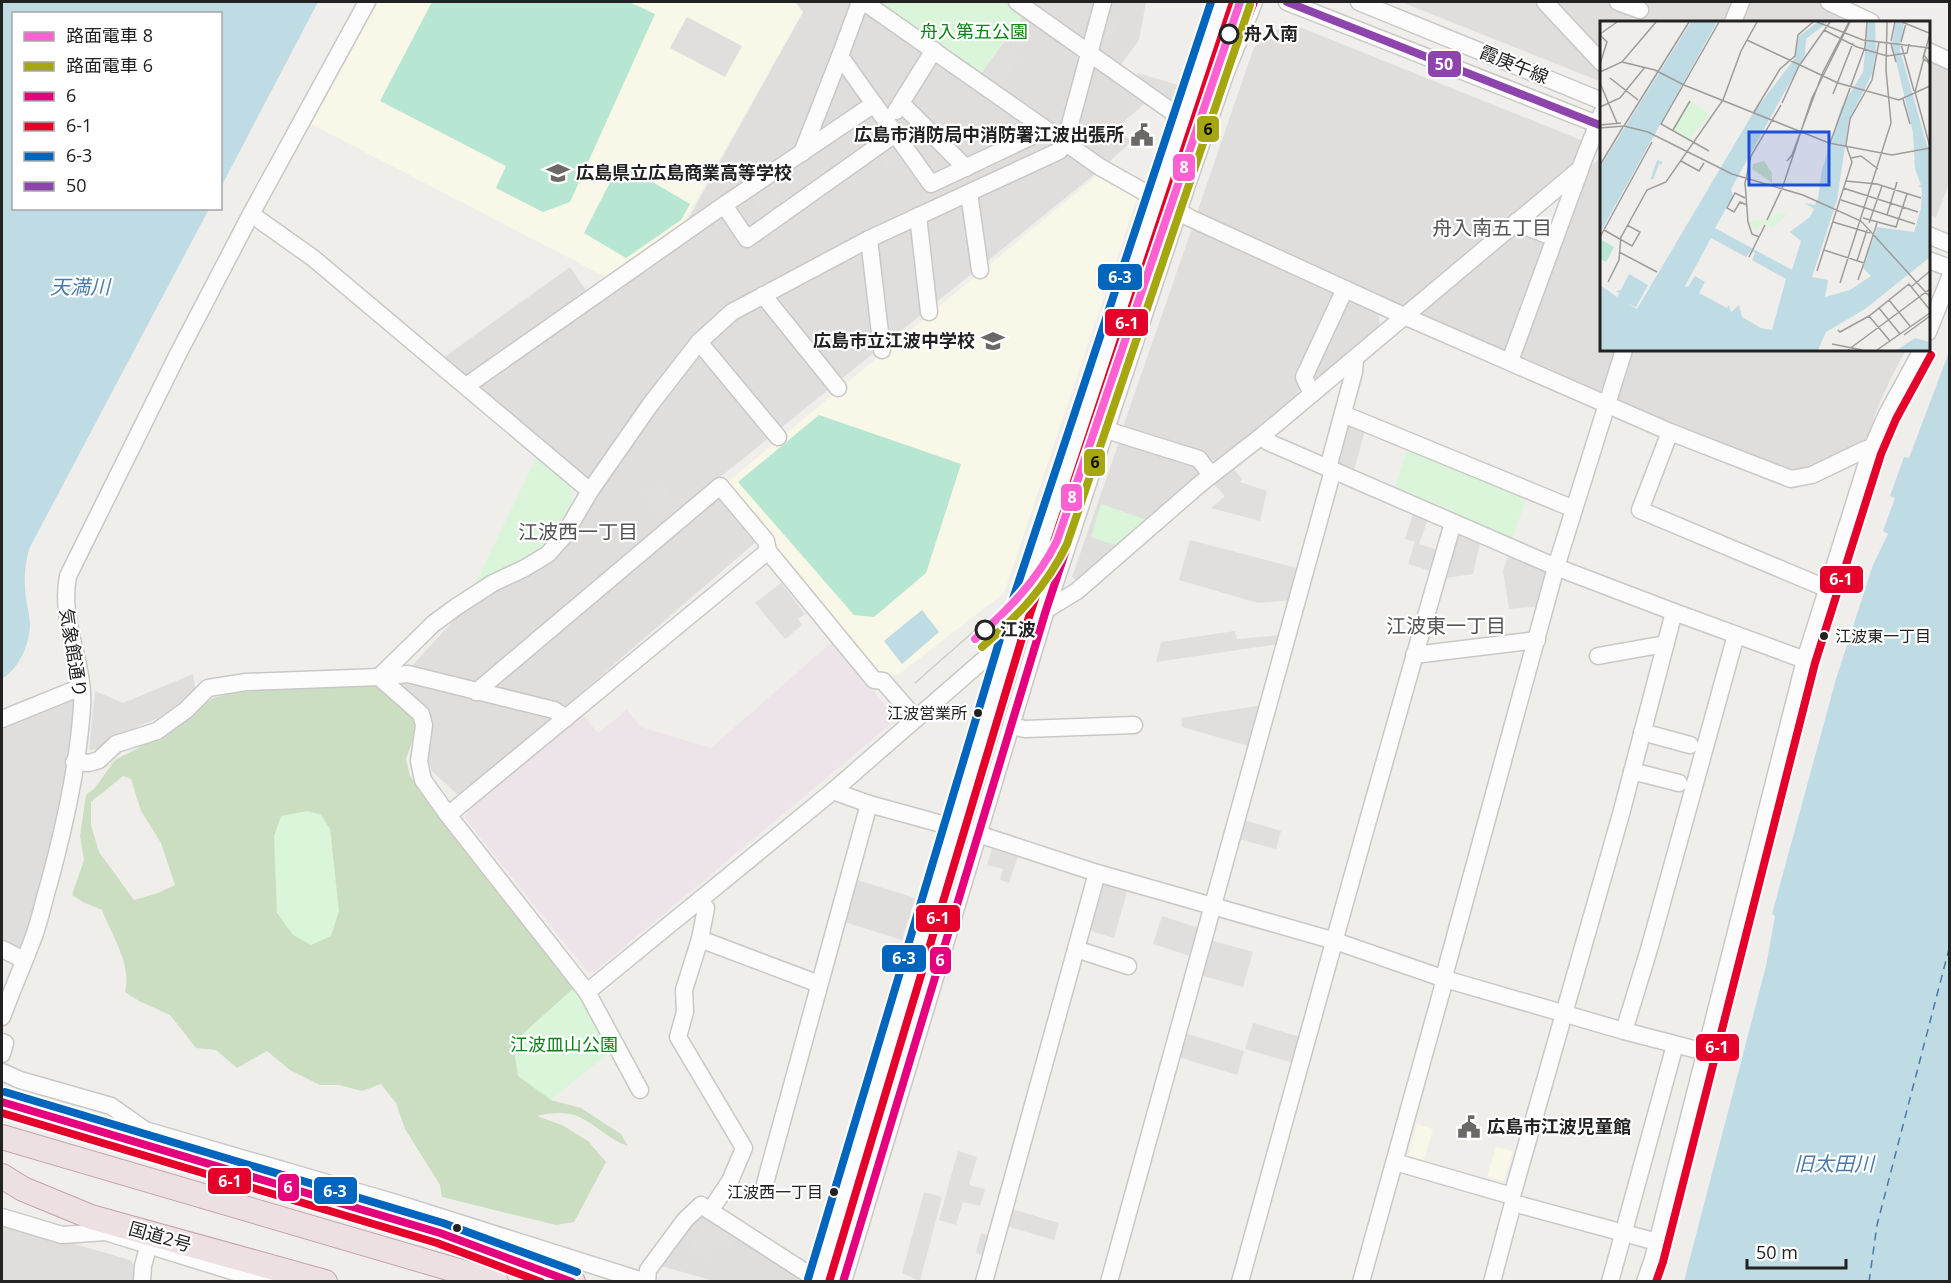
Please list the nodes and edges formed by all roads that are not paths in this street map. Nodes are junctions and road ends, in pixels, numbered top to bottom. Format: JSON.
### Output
{"nodes":[{"id":1,"x":368,"y":2,"type":"edge"},
{"id":2,"x":862,"y":2,"type":"edge"},
{"id":3,"x":1017,"y":2,"type":"edge"},
{"id":4,"x":1103,"y":2,"type":"edge"},
{"id":5,"x":1222,"y":2,"type":"edge"},
{"id":6,"x":1254,"y":2,"type":"edge"},
{"id":7,"x":1287,"y":2,"type":"edge"},
{"id":8,"x":1359,"y":2,"type":"edge"},
{"id":9,"x":1545,"y":2,"type":"edge"},
{"id":10,"x":1618,"y":2,"type":"edge"},
{"id":11,"x":1741,"y":2,"type":"edge"},
{"id":12,"x":1828,"y":2,"type":"edge"},
{"id":13,"x":1640,"y":11,"type":"edge"},
{"id":14,"x":1733,"y":21,"type":"edge"},
{"id":15,"x":1869,"y":21,"type":"edge"},
{"id":16,"x":934,"y":50,"type":"junction"},
{"id":17,"x":1930,"y":51,"type":"edge"},
{"id":18,"x":1088,"y":53,"type":"junction"},
{"id":19,"x":840,"y":56,"type":"junction"},
{"id":20,"x":1600,"y":61,"type":"edge"},
{"id":21,"x":1950,"y":61,"type":"edge"},
{"id":22,"x":1600,"y":100,"type":"edge"},
{"id":23,"x":901,"y":103,"type":"junction"},
{"id":24,"x":874,"y":104,"type":"junction"},
{"id":25,"x":1183,"y":117,"type":"junction"},
{"id":26,"x":1600,"y":121,"type":"edge"},
{"id":27,"x":892,"y":129,"type":"junction"},
{"id":28,"x":1045,"y":130,"type":"junction"},
{"id":29,"x":1065,"y":143,"type":"junction"},
{"id":30,"x":802,"y":153,"type":"junction"},
{"id":31,"x":966,"y":168,"type":"junction"},
{"id":32,"x":1580,"y":169,"type":"junction"},
{"id":33,"x":969,"y":193,"type":"junction"},
{"id":34,"x":1157,"y":198,"type":"junction"},
{"id":35,"x":724,"y":205,"type":"junction"},
{"id":36,"x":1178,"y":210,"type":"junction"},
{"id":37,"x":250,"y":214,"type":"junction"},
{"id":38,"x":918,"y":216,"type":"junction"},
{"id":39,"x":1517,"y":221,"type":"junction"},
{"id":40,"x":1930,"y":236,"type":"edge"},
{"id":41,"x":1555,"y":238,"type":"junction"},
{"id":42,"x":869,"y":239,"type":"junction"},
{"id":43,"x":1950,"y":244,"type":"edge"},
{"id":44,"x":1930,"y":260,"type":"edge"},
{"id":45,"x":1950,"y":268,"type":"edge"},
{"id":46,"x":980,"y":270,"type":"dead end"},
{"id":47,"x":1950,"y":277,"type":"edge"},
{"id":48,"x":1345,"y":288,"type":"junction"},
{"id":49,"x":763,"y":295,"type":"junction"},
{"id":50,"x":929,"y":312,"type":"dead end"},
{"id":51,"x":1404,"y":315,"type":"junction"},
{"id":52,"x":1930,"y":329,"type":"edge"},
{"id":53,"x":699,"y":342,"type":"junction"},
{"id":54,"x":882,"y":350,"type":"dead end"},
{"id":55,"x":1624,"y":351,"type":"edge"},
{"id":56,"x":1921,"y":351,"type":"edge"},
{"id":57,"x":1355,"y":358,"type":"junction"},
{"id":58,"x":1510,"y":361,"type":"junction"},
{"id":59,"x":466,"y":386,"type":"junction"},
{"id":60,"x":838,"y":388,"type":"dead end"},
{"id":61,"x":1312,"y":394,"type":"junction"},
{"id":62,"x":1607,"y":404,"type":"junction"},
{"id":63,"x":1343,"y":414,"type":"junction"},
{"id":64,"x":1081,"y":422,"type":"junction"},
{"id":65,"x":1105,"y":430,"type":"junction"},
{"id":66,"x":1670,"y":432,"type":"junction"},
{"id":67,"x":1263,"y":435,"type":"junction"},
{"id":68,"x":778,"y":437,"type":"dead end"},
{"id":69,"x":1871,"y":450,"type":"junction"},
{"id":70,"x":1330,"y":469,"type":"junction"},
{"id":71,"x":1211,"y":475,"type":"junction"},
{"id":72,"x":590,"y":491,"type":"junction"},
{"id":73,"x":1574,"y":509,"type":"junction"},
{"id":74,"x":1453,"y":524,"type":"junction"},
{"id":75,"x":768,"y":551,"type":"junction"},
{"id":76,"x":1557,"y":567,"type":"junction"},
{"id":77,"x":1828,"y":589,"type":"junction"},
{"id":78,"x":1046,"y":610,"type":"junction"},
{"id":79,"x":1674,"y":612,"type":"junction"},
{"id":80,"x":1012,"y":635,"type":"junction"},
{"id":81,"x":1736,"y":635,"type":"junction"},
{"id":82,"x":1537,"y":640,"type":"junction"},
{"id":83,"x":1665,"y":645,"type":"junction"},
{"id":84,"x":1414,"y":655,"type":"junction"},
{"id":85,"x":1598,"y":656,"type":"dead end"},
{"id":86,"x":1805,"y":660,"type":"junction"},
{"id":87,"x":379,"y":677,"type":"junction"},
{"id":88,"x":81,"y":687,"type":"junction"},
{"id":89,"x":476,"y":692,"type":"junction"},
{"id":90,"x":566,"y":718,"type":"junction"},
{"id":91,"x":2,"y":719,"type":"edge"},
{"id":92,"x":916,"y":720,"type":"junction"},
{"id":93,"x":1134,"y":725,"type":"dead end"},
{"id":94,"x":1011,"y":726,"type":"junction"},
{"id":95,"x":1642,"y":732,"type":"junction"},
{"id":96,"x":1690,"y":745,"type":"dead end"},
{"id":97,"x":74,"y":762,"type":"junction"},
{"id":98,"x":1632,"y":771,"type":"junction"},
{"id":99,"x":1679,"y":783,"type":"dead end"},
{"id":100,"x":833,"y":791,"type":"junction"},
{"id":101,"x":869,"y":804,"type":"junction"},
{"id":102,"x":448,"y":815,"type":"junction"},
{"id":103,"x":955,"y":827,"type":"junction"},
{"id":104,"x":978,"y":834,"type":"junction"},
{"id":105,"x":1097,"y":873,"type":"junction"},
{"id":106,"x":700,"y":901,"type":"junction"},
{"id":107,"x":1214,"y":906,"type":"junction"},
{"id":108,"x":700,"y":939,"type":"junction"},
{"id":109,"x":1335,"y":941,"type":"junction"},
{"id":110,"x":2,"y":949,"type":"edge"},
{"id":111,"x":1076,"y":949,"type":"junction"},
{"id":112,"x":24,"y":960,"type":"junction"},
{"id":113,"x":1128,"y":966,"type":"dead end"},
{"id":114,"x":1445,"y":980,"type":"junction"},
{"id":115,"x":819,"y":984,"type":"junction"},
{"id":116,"x":587,"y":992,"type":"junction"},
{"id":117,"x":1564,"y":1013,"type":"junction"},
{"id":118,"x":2,"y":1017,"type":"edge"},
{"id":119,"x":1624,"y":1031,"type":"junction"},
{"id":120,"x":2,"y":1042,"type":"edge"},
{"id":121,"x":1675,"y":1044,"type":"junction"},
{"id":122,"x":1705,"y":1052,"type":"junction"},
{"id":123,"x":2,"y":1054,"type":"edge"},
{"id":124,"x":2,"y":1072,"type":"edge"},
{"id":125,"x":640,"y":1090,"type":"dead end"},
{"id":126,"x":2,"y":1102,"type":"edge"},
{"id":127,"x":2,"y":1137,"type":"edge"},
{"id":128,"x":1395,"y":1162,"type":"junction"},
{"id":129,"x":234,"y":1164,"type":"junction"},
{"id":130,"x":2,"y":1176,"type":"edge"},
{"id":131,"x":762,"y":1191,"type":"dead end"},
{"id":132,"x":1512,"y":1199,"type":"junction"},
{"id":133,"x":710,"y":1211,"type":"junction"},
{"id":134,"x":2,"y":1217,"type":"edge"},
{"id":135,"x":1624,"y":1233,"type":"junction"},
{"id":136,"x":151,"y":1241,"type":"junction"},
{"id":137,"x":1657,"y":1242,"type":"junction"},
{"id":138,"x":142,"y":1281,"type":"edge"},
{"id":139,"x":267,"y":1281,"type":"edge"},
{"id":140,"x":325,"y":1281,"type":"edge"},
{"id":141,"x":496,"y":1281,"type":"edge"},
{"id":142,"x":573,"y":1281,"type":"edge"},
{"id":143,"x":646,"y":1281,"type":"edge"},
{"id":144,"x":820,"y":1281,"type":"edge"},
{"id":145,"x":843,"y":1281,"type":"edge"},
{"id":146,"x":984,"y":1281,"type":"edge"},
{"id":147,"x":1109,"y":1281,"type":"edge"},
{"id":148,"x":1240,"y":1281,"type":"edge"},
{"id":149,"x":1361,"y":1281,"type":"edge"},
{"id":150,"x":1492,"y":1281,"type":"edge"},
{"id":151,"x":1610,"y":1281,"type":"edge"},
{"id":152,"x":1645,"y":1281,"type":"edge"}],
"edges":[{"from":1,"to":37,"type":"street","name":"気象館通り"},
{"from":2,"to":16,"type":"street"},
{"from":2,"to":19,"type":"street"},
{"from":3,"to":18,"type":"street"},
{"from":4,"to":18,"type":"street"},
{"from":5,"to":25,"type":"street"},
{"from":6,"to":36,"type":"street"},
{"from":7,"to":26,"type":"street"},
{"from":8,"to":22,"type":"street","name":"霞庚午線"},
{"from":9,"to":20,"type":"street"},
{"from":10,"to":13,"type":"street"},
{"from":11,"to":14,"type":"street"},
{"from":12,"to":15,"type":"street"},
{"from":16,"to":23,"type":"street"},
{"from":16,"to":28,"type":"street"},
{"from":17,"to":21,"type":"street"},
{"from":18,"to":25,"type":"street"},
{"from":18,"to":29,"type":"street"},
{"from":19,"to":24,"type":"street"},
{"from":19,"to":30,"type":"street"},
{"from":23,"to":27,"type":"street"},
{"from":23,"to":31,"type":"street"},
{"from":24,"to":27,"type":"street"},
{"from":24,"to":30,"type":"street"},
{"from":25,"to":34,"type":"street"},
{"from":26,"to":32,"type":"street"},
{"from":27,"to":31,"type":"street"},
{"from":27,"to":35,"type":"street"},
{"from":28,"to":29,"type":"street"},
{"from":28,"to":31,"type":"street"},
{"from":29,"to":33,"type":"street"},
{"from":29,"to":34,"type":"street"},
{"from":30,"to":35,"type":"street"},
{"from":32,"to":39,"type":"street"},
{"from":32,"to":41,"type":"street"},
{"from":33,"to":38,"type":"street"},
{"from":33,"to":46,"type":"street"},
{"from":34,"to":36,"type":"street"},
{"from":34,"to":64,"type":"street"},
{"from":35,"to":59,"type":"street"},
{"from":36,"to":48,"type":"street"},
{"from":36,"to":65,"type":"street"},
{"from":37,"to":59,"type":"street"},
{"from":37,"to":88,"type":"street","name":"気象館通り"},
{"from":38,"to":42,"type":"street"},
{"from":38,"to":50,"type":"street"},
{"from":39,"to":41,"type":"street"},
{"from":39,"to":51,"type":"street"},
{"from":40,"to":43,"type":"street"},
{"from":41,"to":58,"type":"street"},
{"from":42,"to":49,"type":"street"},
{"from":42,"to":54,"type":"street"},
{"from":44,"to":45,"type":"street"},
{"from":47,"to":52,"type":"street"},
{"from":48,"to":51,"type":"street"},
{"from":48,"to":61,"type":"street"},
{"from":49,"to":53,"type":"street"},
{"from":49,"to":60,"type":"street"},
{"from":51,"to":57,"type":"street"},
{"from":51,"to":58,"type":"street"},
{"from":53,"to":68,"type":"street"},
{"from":53,"to":72,"type":"street"},
{"from":55,"to":62,"type":"street"},
{"from":56,"to":69,"type":"street"},
{"from":57,"to":61,"type":"street"},
{"from":57,"to":63,"type":"street"},
{"from":58,"to":62,"type":"street"},
{"from":59,"to":72,"type":"street"},
{"from":61,"to":67,"type":"street"},
{"from":62,"to":66,"type":"street"},
{"from":62,"to":73,"type":"street"},
{"from":63,"to":70,"type":"street"},
{"from":63,"to":73,"type":"street"},
{"from":64,"to":65,"type":"street"},
{"from":64,"to":80,"type":"street"},
{"from":65,"to":71,"type":"street"},
{"from":65,"to":78,"type":"street"},
{"from":66,"to":69,"type":"street"},
{"from":66,"to":77,"type":"street"},
{"from":67,"to":70,"type":"street"},
{"from":67,"to":71,"type":"street"},
{"from":69,"to":77,"type":"street"},
{"from":70,"to":74,"type":"street"},
{"from":70,"to":107,"type":"street"},
{"from":71,"to":78,"type":"street"},
{"from":72,"to":87,"type":"street"},
{"from":73,"to":76,"type":"street"},
{"from":74,"to":76,"type":"street"},
{"from":74,"to":84,"type":"street"},
{"from":75,"to":89,"type":"street"},
{"from":75,"to":90,"type":"street"},
{"from":75,"to":92,"type":"street"},
{"from":76,"to":79,"type":"street"},
{"from":76,"to":82,"type":"street"},
{"from":77,"to":86,"type":"street"},
{"from":78,"to":80,"type":"street"},
{"from":78,"to":94,"type":"street"},
{"from":79,"to":81,"type":"street"},
{"from":79,"to":83,"type":"street"},
{"from":80,"to":92,"type":"street"},
{"from":80,"to":103,"type":"street"},
{"from":81,"to":86,"type":"street"},
{"from":81,"to":119,"type":"street"},
{"from":82,"to":84,"type":"street"},
{"from":82,"to":114,"type":"street"},
{"from":83,"to":85,"type":"street"},
{"from":83,"to":95,"type":"street"},
{"from":84,"to":109,"type":"street"},
{"from":86,"to":122,"type":"street"},
{"from":87,"to":89,"type":"street"},
{"from":87,"to":97,"type":"street"},
{"from":87,"to":102,"type":"street"},
{"from":88,"to":91,"type":"street"},
{"from":88,"to":97,"type":"street","name":"気象館通り"},
{"from":89,"to":90,"type":"street"},
{"from":90,"to":102,"type":"street"},
{"from":92,"to":100,"type":"street"},
{"from":93,"to":94,"type":"street"},
{"from":94,"to":104,"type":"street"},
{"from":95,"to":96,"type":"street"},
{"from":95,"to":98,"type":"street"},
{"from":97,"to":112,"type":"street","name":"気象館通り"},
{"from":98,"to":99,"type":"street"},
{"from":98,"to":117,"type":"street"},
{"from":100,"to":101,"type":"street"},
{"from":100,"to":106,"type":"street"},
{"from":101,"to":103,"type":"street"},
{"from":101,"to":115,"type":"street"},
{"from":102,"to":116,"type":"street"},
{"from":103,"to":104,"type":"street"},
{"from":103,"to":144,"type":"street"},
{"from":104,"to":105,"type":"street"},
{"from":104,"to":145,"type":"street"},
{"from":105,"to":107,"type":"street"},
{"from":105,"to":111,"type":"street"},
{"from":106,"to":108,"type":"street"},
{"from":106,"to":116,"type":"street"},
{"from":107,"to":109,"type":"street"},
{"from":107,"to":147,"type":"street"},
{"from":108,"to":115,"type":"street"},
{"from":108,"to":133,"type":"street"},
{"from":109,"to":114,"type":"street"},
{"from":109,"to":148,"type":"street"},
{"from":110,"to":112,"type":"street"},
{"from":111,"to":113,"type":"street"},
{"from":111,"to":146,"type":"street"},
{"from":112,"to":118,"type":"street","name":"気象館通り"},
{"from":114,"to":117,"type":"street"},
{"from":114,"to":128,"type":"street"},
{"from":115,"to":131,"type":"street"},
{"from":116,"to":125,"type":"street"},
{"from":117,"to":119,"type":"street"},
{"from":117,"to":132,"type":"street"},
{"from":119,"to":121,"type":"street"},
{"from":120,"to":123,"type":"street"},
{"from":121,"to":122,"type":"street"},
{"from":121,"to":135,"type":"street"},
{"from":122,"to":137,"type":"street"},
{"from":124,"to":129,"type":"street"},
{"from":126,"to":129,"type":"highway"},
{"from":127,"to":141,"type":"highway"},
{"from":128,"to":132,"type":"street"},
{"from":128,"to":149,"type":"street"},
{"from":129,"to":142,"type":"highway"},
{"from":129,"to":143,"type":"street"},
{"from":130,"to":136,"type":"highway","name":"国道2号"},
{"from":132,"to":135,"type":"street"},
{"from":132,"to":150,"type":"street"},
{"from":133,"to":143,"type":"street"},
{"from":133,"to":144,"type":"street"},
{"from":134,"to":136,"type":"street"},
{"from":135,"to":137,"type":"street"},
{"from":135,"to":151,"type":"street"},
{"from":136,"to":138,"type":"street"},
{"from":136,"to":139,"type":"street"},
{"from":136,"to":140,"type":"highway","name":"国道2号"},
{"from":137,"to":152,"type":"street"}]}
